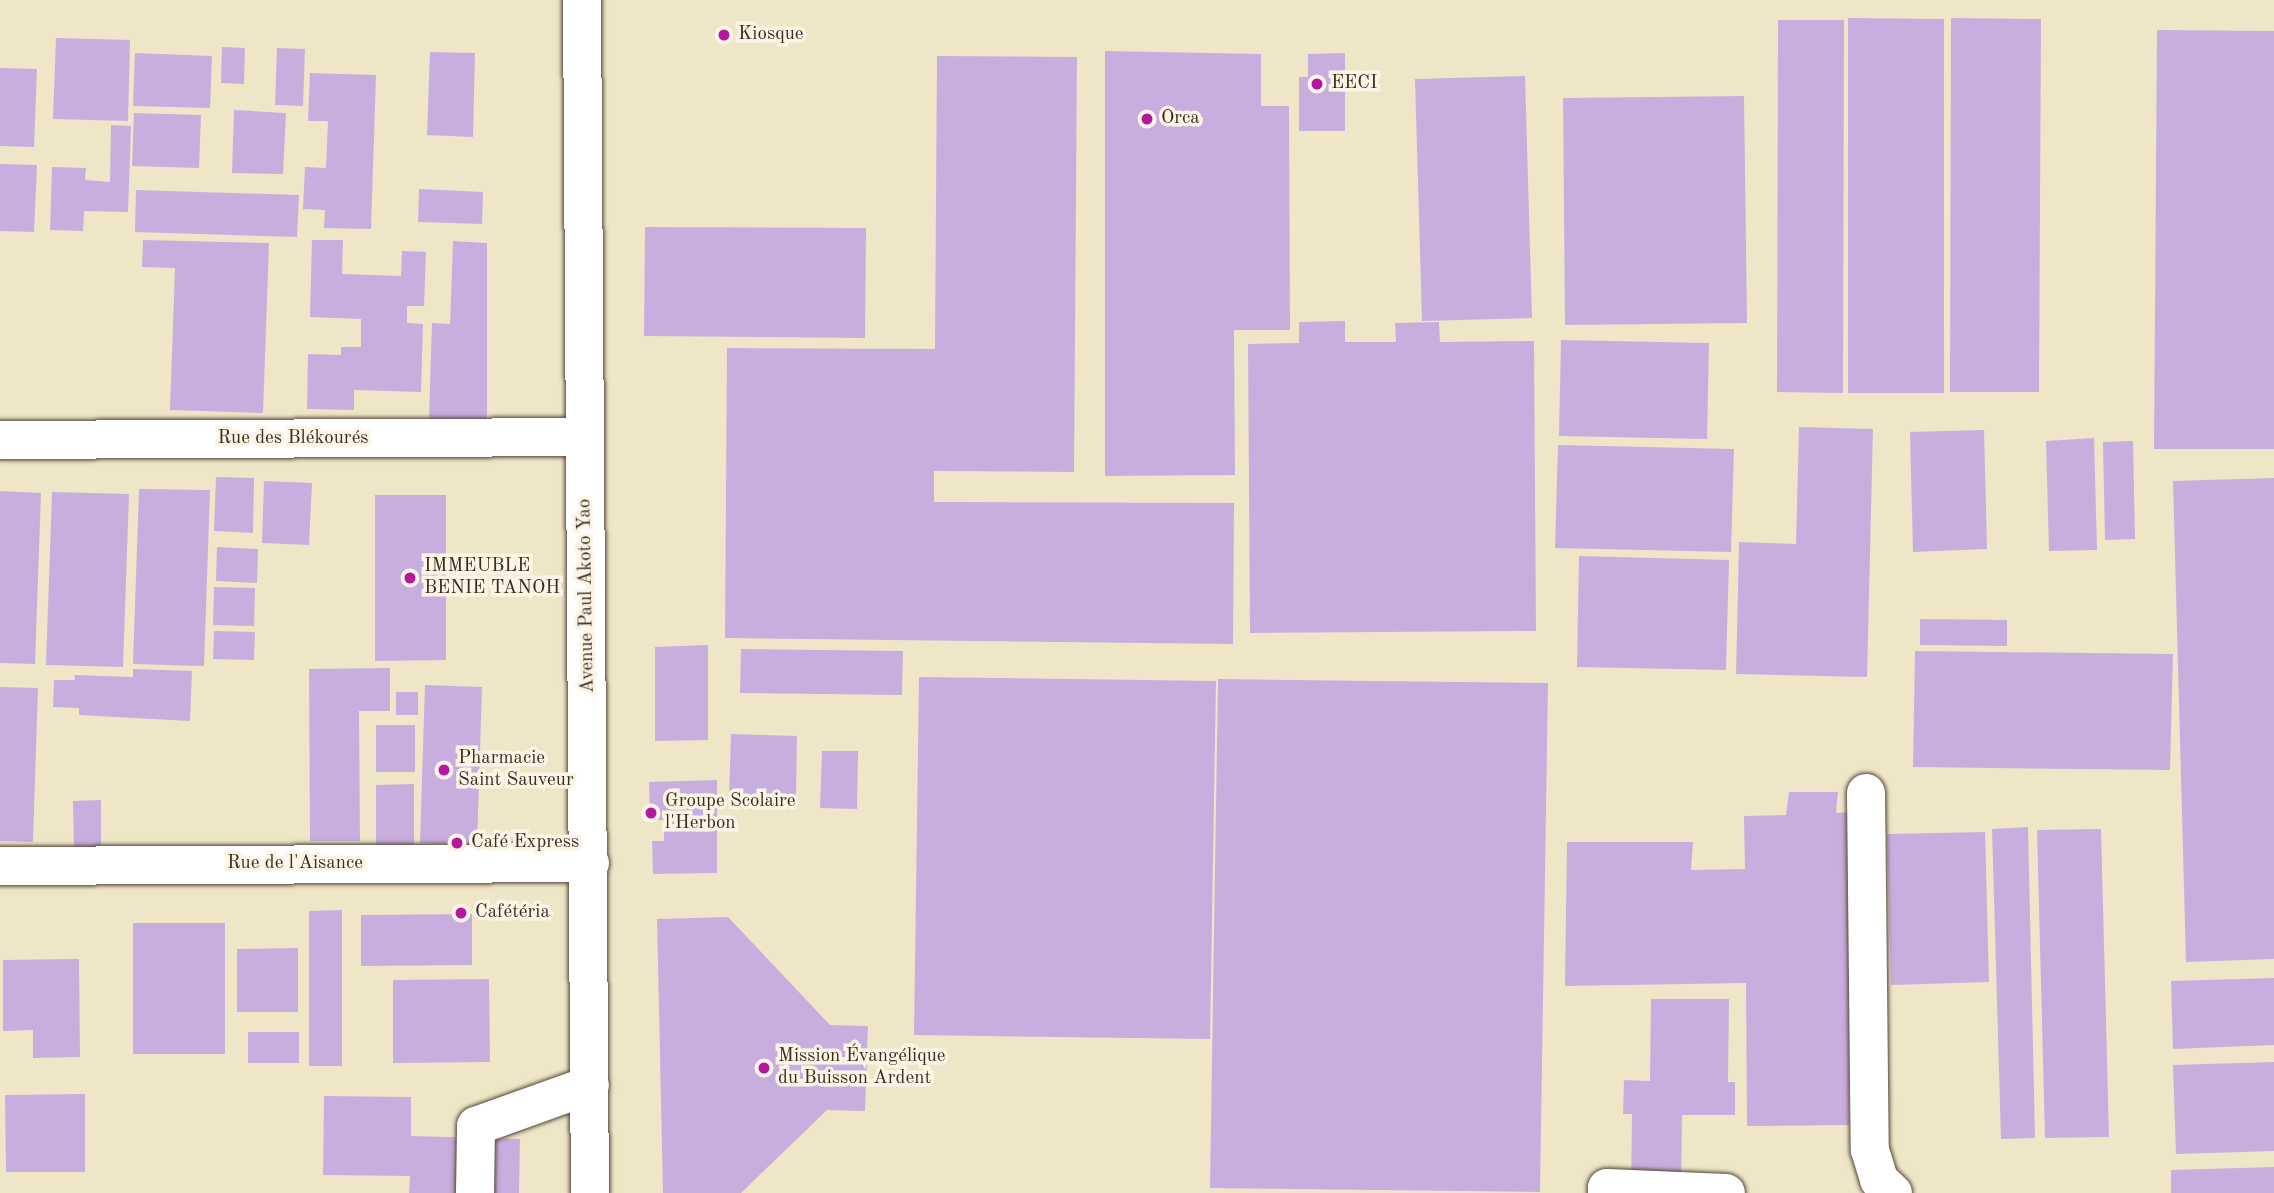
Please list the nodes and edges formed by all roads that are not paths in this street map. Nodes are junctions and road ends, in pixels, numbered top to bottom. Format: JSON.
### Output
{"nodes":[{"id":1,"x":582,"y":0,"type":"edge"},
{"id":2,"x":585,"y":437,"type":"junction"},
{"id":3,"x":0,"y":440,"type":"edge"},
{"id":4,"x":1866,"y":793,"type":"dead end"},
{"id":5,"x":590,"y":863,"type":"junction"},
{"id":6,"x":0,"y":866,"type":"edge"},
{"id":7,"x":590,"y":1085,"type":"junction"},
{"id":8,"x":475,"y":1193,"type":"edge"},
{"id":9,"x":590,"y":1193,"type":"edge"},
{"id":10,"x":1607,"y":1193,"type":"edge"},
{"id":11,"x":1726,"y":1193,"type":"edge"},
{"id":12,"x":1893,"y":1193,"type":"edge"}],
"edges":[{"from":1,"to":2,"type":"street","name":"Avenue Paul Akoto Yao"},
{"from":2,"to":3,"type":"street","name":"Rue des Blékourés"},
{"from":2,"to":5,"type":"street","name":"Avenue Paul Akoto Yao"},
{"from":4,"to":12,"type":"street"},
{"from":5,"to":6,"type":"street","name":"Rue de l'Aisance"},
{"from":5,"to":7,"type":"street","name":"Avenue Paul Akoto Yao"},
{"from":7,"to":8,"type":"street"},
{"from":7,"to":9,"type":"street","name":"Avenue Paul Akoto Yao"},
{"from":10,"to":11,"type":"street"}]}
